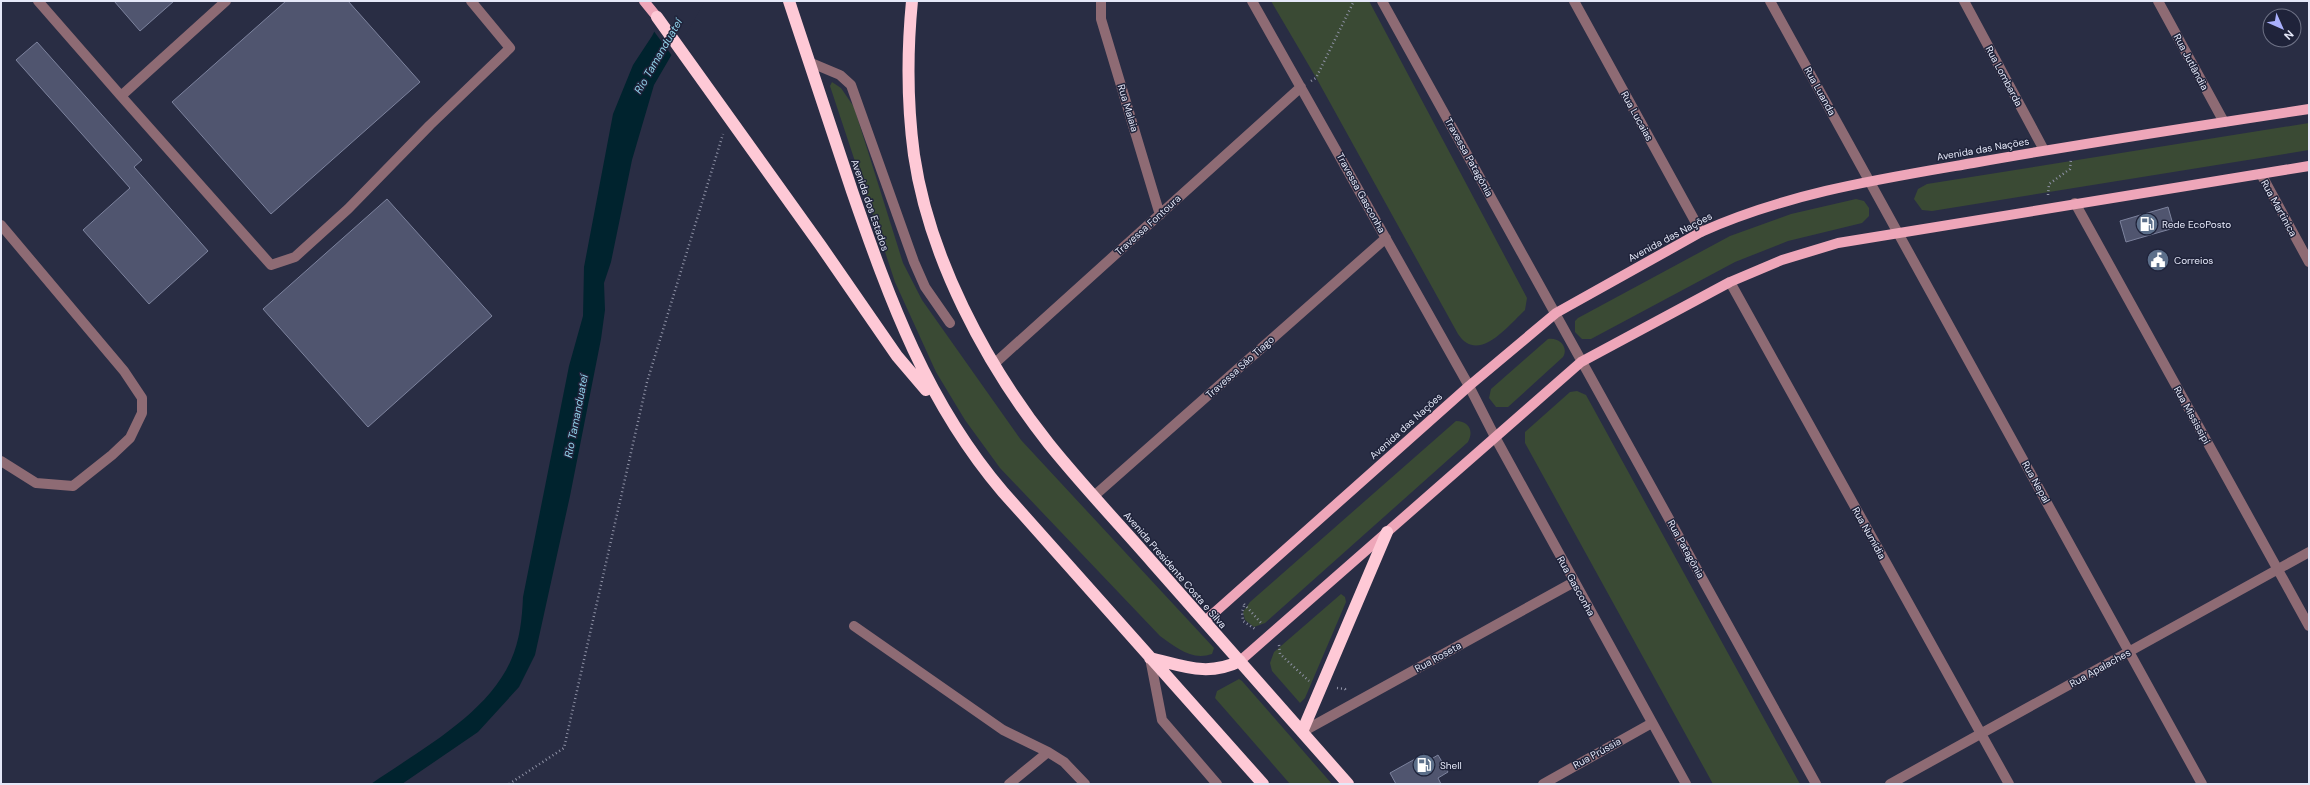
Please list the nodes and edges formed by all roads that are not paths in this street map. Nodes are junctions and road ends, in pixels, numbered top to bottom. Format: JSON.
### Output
{"nodes":[{"id":1,"x":38,"y":1,"type":"edge"},
{"id":2,"x":226,"y":1,"type":"edge"},
{"id":3,"x":470,"y":1,"type":"edge"},
{"id":4,"x":644,"y":1,"type":"edge"},
{"id":5,"x":789,"y":1,"type":"edge"},
{"id":6,"x":912,"y":1,"type":"edge"},
{"id":7,"x":1101,"y":1,"type":"edge"},
{"id":8,"x":1252,"y":1,"type":"edge"},
{"id":9,"x":1382,"y":1,"type":"edge"},
{"id":10,"x":1574,"y":1,"type":"edge"},
{"id":11,"x":1770,"y":1,"type":"edge"},
{"id":12,"x":1964,"y":1,"type":"edge"},
{"id":13,"x":2158,"y":1,"type":"edge"},
{"id":14,"x":657,"y":17,"type":"joint"},
{"id":15,"x":809,"y":62,"type":"junction"},
{"id":16,"x":1302,"y":86,"type":"junction"},
{"id":17,"x":121,"y":96,"type":"junction"},
{"id":18,"x":2309,"y":109,"type":"edge"},
{"id":19,"x":2224,"y":122,"type":"junction"},
{"id":20,"x":2044,"y":150,"type":"junction"},
{"id":21,"x":2309,"y":166,"type":"edge"},
{"id":22,"x":2261,"y":174,"type":"junction"},
{"id":23,"x":1869,"y":181,"type":"junction"},
{"id":24,"x":2075,"y":203,"type":"junction"},
{"id":25,"x":1160,"y":215,"type":"junction"},
{"id":26,"x":1,"y":225,"type":"edge"},
{"id":27,"x":1701,"y":232,"type":"junction"},
{"id":28,"x":1897,"y":232,"type":"junction"},
{"id":29,"x":1386,"y":238,"type":"junction"},
{"id":30,"x":2309,"y":262,"type":"edge"},
{"id":31,"x":1730,"y":282,"type":"junction"},
{"id":32,"x":1556,"y":313,"type":"junction"},
{"id":33,"x":950,"y":323,"type":"dead end"},
{"id":34,"x":1581,"y":362,"type":"junction"},
{"id":35,"x":994,"y":364,"type":"junction"},
{"id":36,"x":1469,"y":386,"type":"junction"},
{"id":37,"x":944,"y":411,"type":"junction"},
{"id":38,"x":1495,"y":437,"type":"junction"},
{"id":39,"x":1,"y":461,"type":"edge"},
{"id":40,"x":1094,"y":496,"type":"junction"},
{"id":41,"x":1387,"y":532,"type":"junction"},
{"id":42,"x":2309,"y":552,"type":"edge"},
{"id":43,"x":2278,"y":570,"type":"junction"},
{"id":44,"x":1574,"y":582,"type":"junction"},
{"id":45,"x":1205,"y":621,"type":"junction"},
{"id":46,"x":854,"y":626,"type":"dead end"},
{"id":47,"x":2309,"y":626,"type":"edge"},
{"id":48,"x":2129,"y":652,"type":"junction"},
{"id":49,"x":1150,"y":658,"type":"junction"},
{"id":50,"x":1240,"y":661,"type":"junction"},
{"id":51,"x":1652,"y":723,"type":"junction"},
{"id":52,"x":1302,"y":732,"type":"junction"},
{"id":53,"x":1981,"y":734,"type":"junction"},
{"id":54,"x":1048,"y":752,"type":"junction"},
{"id":55,"x":1009,"y":784,"type":"edge"},
{"id":56,"x":1085,"y":784,"type":"edge"},
{"id":57,"x":1216,"y":784,"type":"edge"},
{"id":58,"x":1263,"y":784,"type":"edge"},
{"id":59,"x":1348,"y":784,"type":"edge"},
{"id":60,"x":1543,"y":784,"type":"edge"},
{"id":61,"x":1686,"y":784,"type":"edge"},
{"id":62,"x":1816,"y":784,"type":"edge"},
{"id":63,"x":1890,"y":784,"type":"edge"},
{"id":64,"x":2008,"y":784,"type":"edge"},
{"id":65,"x":2202,"y":784,"type":"edge"}],
"edges":[{"from":1,"to":17,"type":"street"},
{"from":2,"to":17,"type":"street"},
{"from":3,"to":17,"type":"street"},
{"from":4,"to":14,"type":"main road"},
{"from":5,"to":15,"type":"highway","name":"Avenida dos Estados"},
{"from":6,"to":35,"type":"highway"},
{"from":7,"to":25,"type":"street","name":"Rua Malaia"},
{"from":8,"to":16,"type":"street","name":"Travessa Gasconha"},
{"from":9,"to":32,"type":"street","name":"Travessa Patagônia"},
{"from":10,"to":27,"type":"street","name":"Rua Lucaias"},
{"from":11,"to":23,"type":"street","name":"Rua Luanda"},
{"from":12,"to":20,"type":"street","name":"Rua Lombarda"},
{"from":13,"to":19,"type":"street","name":"Rua Jutlândia"},
{"from":14,"to":37,"type":"highway"},
{"from":15,"to":33,"type":"street"},
{"from":15,"to":37,"type":"highway","name":"Avenida dos Estados"},
{"from":16,"to":25,"type":"street","name":"Travessa Fontoura"},
{"from":16,"to":29,"type":"street","name":"Travessa Gasconha"},
{"from":18,"to":19,"type":"main road","name":"Avenida das Nações"},
{"from":19,"to":20,"type":"main road","name":"Avenida das Nações"},
{"from":20,"to":23,"type":"main road","name":"Avenida das Nações"},
{"from":21,"to":22,"type":"main road"},
{"from":22,"to":24,"type":"main road"},
{"from":22,"to":30,"type":"street","name":"Rua Martinica"},
{"from":23,"to":27,"type":"main road","name":"Avenida das Nações"},
{"from":23,"to":28,"type":"street","name":"Rua Nepal"},
{"from":24,"to":28,"type":"main road"},
{"from":24,"to":43,"type":"street","name":"Rua Mississipi"},
{"from":25,"to":35,"type":"street","name":"Travessa Fontoura"},
{"from":26,"to":39,"type":"street"},
{"from":27,"to":32,"type":"main road","name":"Avenida das Nações"},
{"from":28,"to":31,"type":"main road"},
{"from":28,"to":48,"type":"street","name":"Rua Nepal"},
{"from":29,"to":36,"type":"street","name":"Travessa Gasconha"},
{"from":29,"to":40,"type":"street","name":"Travessa São Tiago"},
{"from":31,"to":34,"type":"main road"},
{"from":31,"to":53,"type":"street","name":"Rua Numídia"},
{"from":32,"to":34,"type":"street","name":"Rua Patagônia"},
{"from":32,"to":36,"type":"main road","name":"Avenida das Nações"},
{"from":34,"to":38,"type":"main road"},
{"from":34,"to":62,"type":"street","name":"Rua Patagônia"},
{"from":35,"to":40,"type":"highway","name":"Avenida Presidente Costa e Silva"},
{"from":36,"to":38,"type":"street","name":"Rua Gasconha"},
{"from":36,"to":45,"type":"main road","name":"Avenida das Nações"},
{"from":37,"to":49,"type":"highway"},
{"from":38,"to":41,"type":"main road"},
{"from":38,"to":44,"type":"street","name":"Rua Gasconha"},
{"from":40,"to":45,"type":"highway","name":"Avenida Presidente Costa e Silva"},
{"from":41,"to":50,"type":"main road"},
{"from":41,"to":52,"type":"highway"},
{"from":42,"to":43,"type":"street","name":"Rua Apalaches"},
{"from":43,"to":47,"type":"street","name":"Rua Mississipi"},
{"from":43,"to":48,"type":"street","name":"Rua Apalaches"},
{"from":44,"to":51,"type":"street","name":"Rua Gasconha"},
{"from":44,"to":52,"type":"street","name":"Rua Roseta"},
{"from":45,"to":50,"type":"highway","name":"Avenida Presidente Costa e Silva"},
{"from":46,"to":54,"type":"street"},
{"from":48,"to":53,"type":"street","name":"Rua Apalaches"},
{"from":48,"to":65,"type":"street","name":"Rua Nepal"},
{"from":49,"to":50,"type":"highway"},
{"from":49,"to":57,"type":"street"},
{"from":49,"to":58,"type":"highway"},
{"from":50,"to":52,"type":"highway","name":"Avenida Presidente Costa e Silva"},
{"from":51,"to":60,"type":"street","name":"Rua Prússia"},
{"from":51,"to":61,"type":"street","name":"Rua Gasconha"},
{"from":52,"to":59,"type":"highway","name":"Avenida Presidente Costa e Silva"},
{"from":53,"to":63,"type":"street","name":"Rua Apalaches"},
{"from":53,"to":64,"type":"street","name":"Rua Numídia"},
{"from":54,"to":55,"type":"street"},
{"from":54,"to":56,"type":"street"}]}
